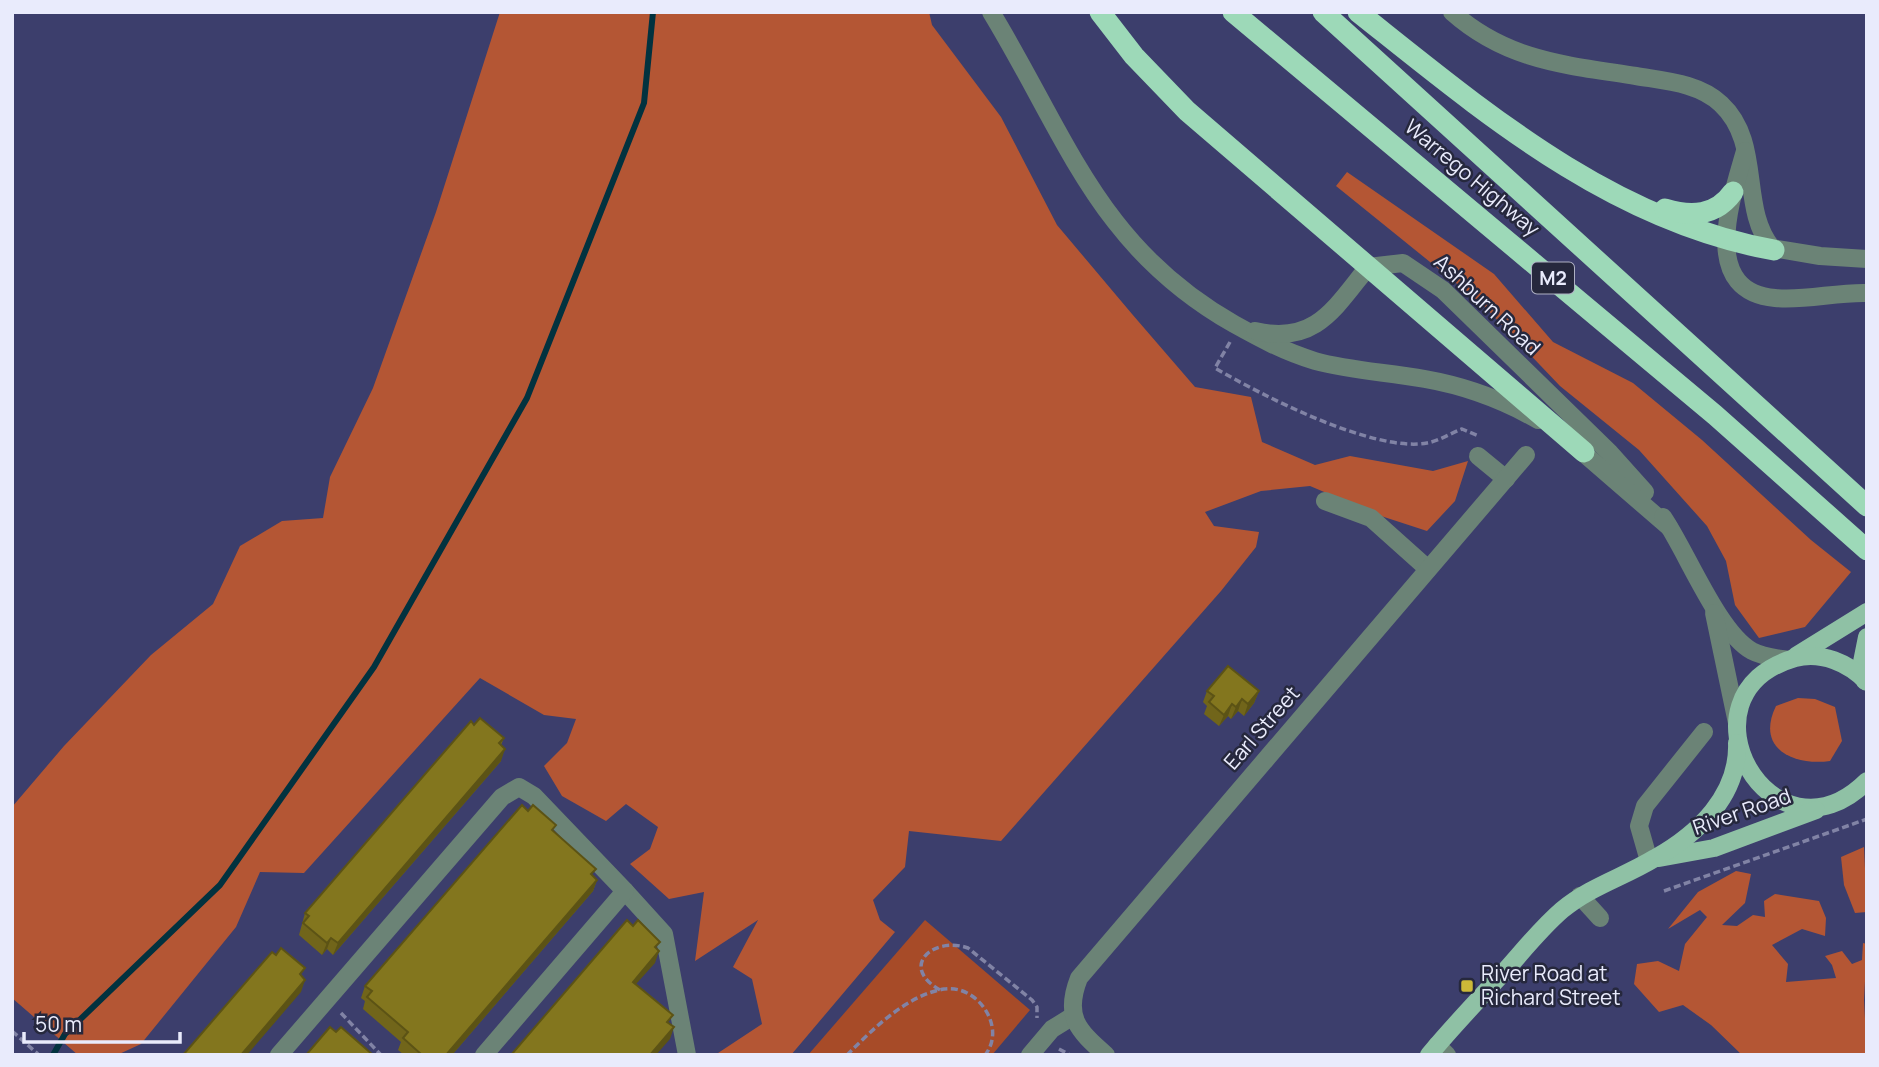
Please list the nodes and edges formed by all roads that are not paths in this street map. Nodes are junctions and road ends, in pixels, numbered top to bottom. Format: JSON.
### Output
{"nodes":[{"id":1,"x":991,"y":12,"type":"edge"},
{"id":2,"x":1100,"y":12,"type":"edge"},
{"id":3,"x":1233,"y":12,"type":"edge"},
{"id":4,"x":1323,"y":12,"type":"edge"},
{"id":5,"x":1358,"y":12,"type":"edge"},
{"id":6,"x":1452,"y":12,"type":"edge"},
{"id":7,"x":1745,"y":145,"type":"junction"},
{"id":8,"x":1597,"y":186,"type":"junction"},
{"id":9,"x":1733,"y":192,"type":"junction"},
{"id":10,"x":1727,"y":240,"type":"junction"},
{"id":11,"x":1774,"y":250,"type":"junction"},
{"id":12,"x":1867,"y":259,"type":"edge"},
{"id":13,"x":1367,"y":267,"type":"junction"},
{"id":14,"x":1867,"y":293,"type":"edge"},
{"id":15,"x":1238,"y":326,"type":"junction"},
{"id":16,"x":1584,"y":452,"type":"junction"},
{"id":17,"x":1527,"y":455,"type":"dead end"},
{"id":18,"x":1478,"y":456,"type":"road end"},
{"id":19,"x":1506,"y":479,"type":"junction"},
{"id":20,"x":1325,"y":501,"type":"dead end"},
{"id":21,"x":1867,"y":506,"type":"edge"},
{"id":22,"x":1670,"y":527,"type":"junction"},
{"id":23,"x":1867,"y":550,"type":"edge"},
{"id":24,"x":1428,"y":569,"type":"junction"},
{"id":25,"x":1714,"y":609,"type":"junction"},
{"id":26,"x":1867,"y":612,"type":"edge"},
{"id":27,"x":1867,"y":637,"type":"edge"},
{"id":28,"x":1789,"y":660,"type":"junction"},
{"id":29,"x":1866,"y":682,"type":"edge"},
{"id":30,"x":1737,"y":723,"type":"junction"},
{"id":31,"x":1704,"y":732,"type":"dead end"},
{"id":32,"x":1737,"y":743,"type":"junction"},
{"id":33,"x":1867,"y":781,"type":"edge"},
{"id":34,"x":1840,"y":800,"type":"junction"},
{"id":35,"x":1652,"y":860,"type":"junction"},
{"id":36,"x":625,"y":891,"type":"junction"},
{"id":37,"x":1580,"y":896,"type":"junction"},
{"id":38,"x":1600,"y":918,"type":"dead end"},
{"id":39,"x":1073,"y":1016,"type":"junction"},
{"id":40,"x":1437,"y":1052,"type":"edge"},
{"id":41,"x":279,"y":1055,"type":"edge"},
{"id":42,"x":484,"y":1055,"type":"edge"},
{"id":43,"x":687,"y":1055,"type":"edge"},
{"id":44,"x":1030,"y":1055,"type":"edge"},
{"id":45,"x":1106,"y":1055,"type":"edge"}],
"edges":[{"from":1,"to":15,"type":"street","name":"Ashburn Road"},
{"from":2,"to":13,"type":"highway"},
{"from":3,"to":23,"type":"highway","name":"Warrego Highway","number":"M2"},
{"from":4,"to":21,"type":"highway","name":"Warrego Highway","number":"M2"},
{"from":5,"to":8,"type":"highway"},
{"from":6,"to":7,"type":"street"},
{"from":7,"to":9,"type":"street"},
{"from":7,"to":11,"type":"street"},
{"from":8,"to":9,"type":"highway"},
{"from":8,"to":10,"type":"highway"},
{"from":9,"to":10,"type":"street"},
{"from":10,"to":11,"type":"highway"},
{"from":10,"to":14,"type":"street"},
{"from":11,"to":12,"type":"street"},
{"from":13,"to":15,"type":"street","name":"Ashburn Road"},
{"from":13,"to":16,"type":"highway"},
{"from":13,"to":22,"type":"street","name":"Ashburn Road"},
{"from":15,"to":16,"type":"street","name":"Ashburn Road"},
{"from":16,"to":22,"type":"street","name":"Ashburn Road"},
{"from":17,"to":19,"type":"street","name":"Earl Street"},
{"from":18,"to":19,"type":"street"},
{"from":19,"to":24,"type":"street","name":"Earl Street"},
{"from":20,"to":24,"type":"street"},
{"from":22,"to":25,"type":"street","name":"Ashburn Road"},
{"from":24,"to":39,"type":"street","name":"Earl Street"},
{"from":25,"to":28,"type":"street","name":"Ashburn Road"},
{"from":25,"to":30,"type":"street","name":"Ashburn Road"},
{"from":26,"to":28,"type":"main road"},
{"from":27,"to":29,"type":"main road"},
{"from":28,"to":29,"type":"main road"},
{"from":28,"to":30,"type":"main road","name":"River Road"},
{"from":30,"to":32,"type":"main road","name":"River Road"},
{"from":31,"to":35,"type":"street"},
{"from":32,"to":34,"type":"main road"},
{"from":32,"to":35,"type":"main road","name":"River Road"},
{"from":33,"to":34,"type":"main road"},
{"from":34,"to":35,"type":"main road","name":"River Road"},
{"from":35,"to":37,"type":"main road","name":"River Road"},
{"from":36,"to":41,"type":"street"},
{"from":36,"to":42,"type":"street"},
{"from":36,"to":43,"type":"street"},
{"from":37,"to":38,"type":"street"},
{"from":37,"to":40,"type":"main road","name":"River Road"},
{"from":39,"to":44,"type":"street"},
{"from":39,"to":45,"type":"street"}]}
